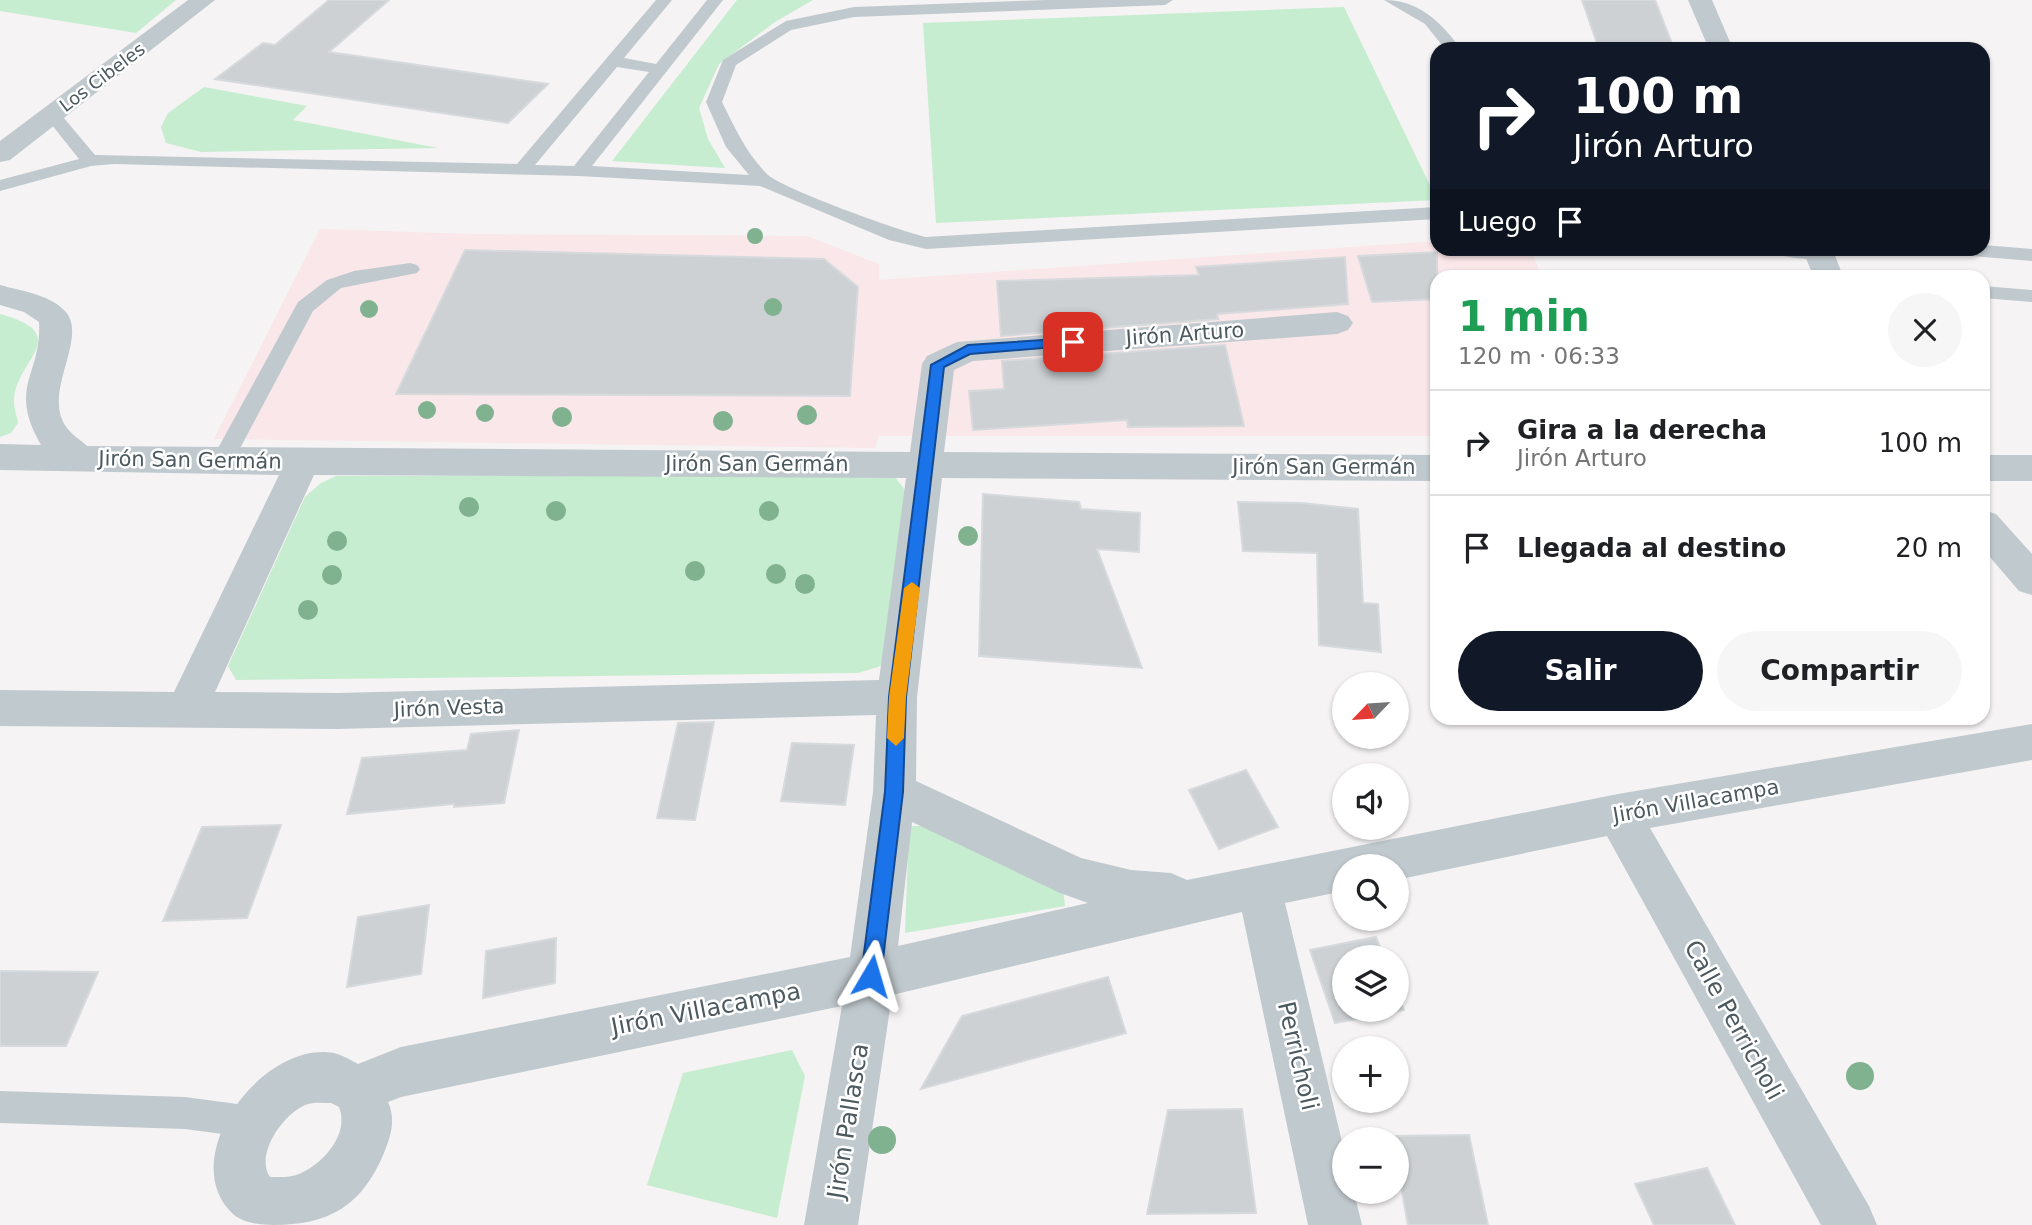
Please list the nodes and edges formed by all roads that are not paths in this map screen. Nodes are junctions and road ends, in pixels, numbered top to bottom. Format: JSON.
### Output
{"nodes":[{"id":1,"x":203,"y":0,"type":"edge"},
{"id":2,"x":664,"y":0,"type":"edge"},
{"id":3,"x":820,"y":0,"type":"edge"},
{"id":4,"x":1165,"y":0,"type":"edge"},
{"id":5,"x":1392,"y":0,"type":"edge"},
{"id":6,"x":1700,"y":0,"type":"edge"},
{"id":7,"x":709,"y":1,"type":"edge"},
{"id":8,"x":820,"y":19,"type":"junction"},
{"id":9,"x":1447,"y":42,"type":"edge"},
{"id":10,"x":1718,"y":42,"type":"edge"},
{"id":11,"x":612,"y":61,"type":"junction"},
{"id":12,"x":660,"y":69,"type":"junction"},
{"id":13,"x":52,"y":114,"type":"junction"},
{"id":14,"x":0,"y":154,"type":"edge"},
{"id":15,"x":90,"y":161,"type":"junction"},
{"id":16,"x":521,"y":170,"type":"junction"},
{"id":17,"x":579,"y":171,"type":"junction"},
{"id":18,"x":763,"y":181,"type":"junction"},
{"id":19,"x":0,"y":186,"type":"edge"},
{"id":20,"x":1430,"y":213,"type":"edge"},
{"id":21,"x":1990,"y":252,"type":"edge"},
{"id":22,"x":2032,"y":256,"type":"edge"},
{"id":23,"x":410,"y":269,"type":"dead end"},
{"id":24,"x":1990,"y":293,"type":"edge"},
{"id":25,"x":0,"y":295,"type":"edge"},
{"id":26,"x":2032,"y":296,"type":"edge"},
{"id":27,"x":1337,"y":323,"type":"dead end"},
{"id":28,"x":0,"y":457,"type":"edge"},
{"id":29,"x":78,"y":457,"type":"junction"},
{"id":30,"x":222,"y":461,"type":"junction"},
{"id":31,"x":302,"y":462,"type":"junction"},
{"id":32,"x":925,"y":465,"type":"junction"},
{"id":33,"x":1430,"y":468,"type":"edge"},
{"id":34,"x":1990,"y":468,"type":"edge"},
{"id":35,"x":2032,"y":468,"type":"edge"},
{"id":36,"x":1990,"y":532,"type":"edge"},
{"id":37,"x":2032,"y":580,"type":"edge"},
{"id":38,"x":897,"y":697,"type":"junction"},
{"id":39,"x":0,"y":708,"type":"edge"},
{"id":40,"x":186,"y":710,"type":"junction"},
{"id":41,"x":2032,"y":741,"type":"edge"},
{"id":42,"x":894,"y":792,"type":"junction"},
{"id":43,"x":1619,"y":814,"type":"junction"},
{"id":44,"x":1409,"y":856,"type":"edge"},
{"id":45,"x":1332,"y":872,"type":"edge"},
{"id":46,"x":1259,"y":887,"type":"junction"},
{"id":47,"x":1209,"y":897,"type":"junction"},
{"id":48,"x":871,"y":976,"type":"junction"},
{"id":49,"x":357,"y":1089,"type":"junction"},
{"id":50,"x":0,"y":1107,"type":"edge"},
{"id":51,"x":252,"y":1122,"type":"junction"},
{"id":52,"x":831,"y":1225,"type":"edge"},
{"id":53,"x":1335,"y":1225,"type":"edge"},
{"id":54,"x":1850,"y":1225,"type":"edge"}],
"edges":[{"from":1,"to":13,"type":"street","name":"Los Cibeles"},
{"from":2,"to":11,"type":"lane"},
{"from":3,"to":8,"type":"lane"},
{"from":4,"to":8,"type":"lane"},
{"from":5,"to":9,"type":"lane"},
{"from":6,"to":10,"type":"street"},
{"from":7,"to":12,"type":"lane"},
{"from":8,"to":18,"type":"lane"},
{"from":11,"to":12,"type":"lane"},
{"from":11,"to":16,"type":"lane"},
{"from":12,"to":17,"type":"lane"},
{"from":13,"to":14,"type":"street","name":"Los Cibeles"},
{"from":13,"to":15,"type":"lane"},
{"from":15,"to":16,"type":"lane"},
{"from":15,"to":19,"type":"lane"},
{"from":16,"to":17,"type":"lane"},
{"from":17,"to":18,"type":"lane"},
{"from":18,"to":20,"type":"lane"},
{"from":21,"to":22,"type":"lane"},
{"from":23,"to":30,"type":"lane"},
{"from":24,"to":26,"type":"lane"},
{"from":25,"to":29,"type":"street","name":"Jirón San Germán"},
{"from":27,"to":32,"type":"street","name":"Jirón Arturo"},
{"from":28,"to":29,"type":"street","name":"Jirón San Germán"},
{"from":29,"to":30,"type":"street","name":"Jirón San Germán"},
{"from":30,"to":31,"type":"street","name":"Jirón San Germán"},
{"from":31,"to":32,"type":"street","name":"Jirón San Germán"},
{"from":31,"to":40,"type":"street"},
{"from":32,"to":33,"type":"street","name":"Jirón San Germán"},
{"from":32,"to":38,"type":"street","name":"Jirón Arturo"},
{"from":34,"to":35,"type":"street"},
{"from":36,"to":37,"type":"street"},
{"from":38,"to":40,"type":"street","name":"Jirón Vesta"},
{"from":38,"to":42,"type":"street","name":"Jirón Arturo"},
{"from":39,"to":40,"type":"street","name":"Jirón Vesta"},
{"from":41,"to":43,"type":"street","name":"Jirón Villacampa"},
{"from":42,"to":47,"type":"street"},
{"from":42,"to":48,"type":"street","name":"Jirón Arturo"},
{"from":43,"to":44,"type":"street","name":"Jirón Villacampa"},
{"from":43,"to":54,"type":"street","name":"Calle Perricholi"},
{"from":45,"to":46,"type":"street","name":"Jirón Villacampa"},
{"from":46,"to":47,"type":"street","name":"Jirón Villacampa"},
{"from":46,"to":53,"type":"street","name":"Perricholi"},
{"from":47,"to":48,"type":"street","name":"Jirón Villacampa"},
{"from":48,"to":49,"type":"street","name":"Jirón Villacampa"},
{"from":48,"to":52,"type":"street","name":"Jirón Pallasca"},
{"from":49,"to":51,"type":"street"},
{"from":49,"to":51,"type":"street"},
{"from":50,"to":51,"type":"lane"}]}
